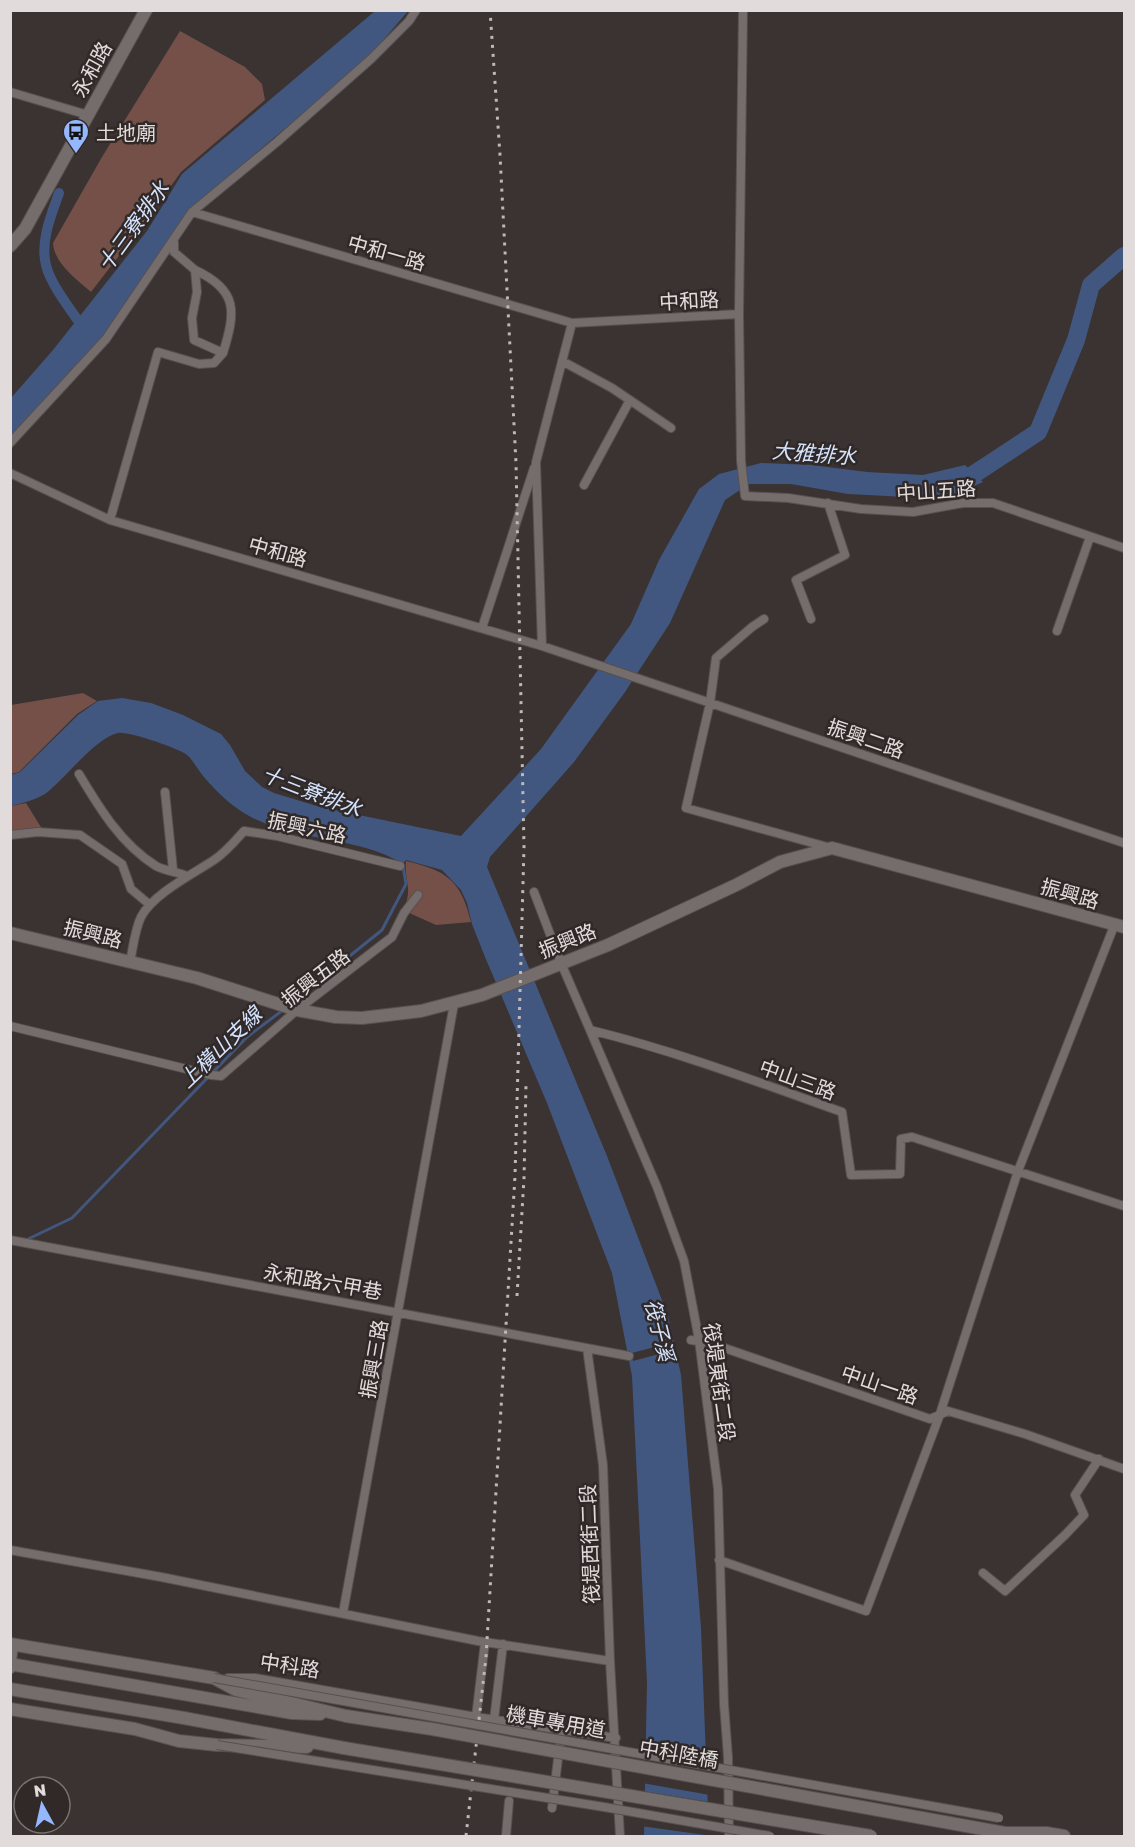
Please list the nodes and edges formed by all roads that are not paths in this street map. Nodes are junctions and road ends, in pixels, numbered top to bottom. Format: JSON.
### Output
{"nodes":[{"id":1,"x":146,"y":10,"type":"edge"},
{"id":2,"x":416,"y":10,"type":"edge"},
{"id":3,"x":743,"y":10,"type":"edge"},
{"id":4,"x":10,"y":92,"type":"edge"},
{"id":5,"x":88,"y":115,"type":"junction"},
{"id":6,"x":192,"y":212,"type":"junction"},
{"id":7,"x":174,"y":242,"type":"junction"},
{"id":8,"x":10,"y":246,"type":"edge"},
{"id":9,"x":195,"y":270,"type":"junction"},
{"id":10,"x":739,"y":314,"type":"junction"},
{"id":11,"x":572,"y":323,"type":"junction"},
{"id":12,"x":223,"y":353,"type":"junction"},
{"id":13,"x":562,"y":361,"type":"junction"},
{"id":14,"x":630,"y":400,"type":"junction"},
{"id":15,"x":671,"y":428,"type":"dead end"},
{"id":16,"x":10,"y":443,"type":"edge"},
{"id":17,"x":536,"y":462,"type":"junction"},
{"id":18,"x":10,"y":473,"type":"edge"},
{"id":19,"x":584,"y":485,"type":"dead end"},
{"id":20,"x":745,"y":496,"type":"joint"},
{"id":21,"x":828,"y":503,"type":"junction"},
{"id":22,"x":110,"y":520,"type":"junction"},
{"id":23,"x":1090,"y":537,"type":"junction"},
{"id":24,"x":1125,"y":548,"type":"edge"},
{"id":25,"x":764,"y":619,"type":"dead end"},
{"id":26,"x":811,"y":619,"type":"dead end"},
{"id":27,"x":482,"y":628,"type":"junction"},
{"id":28,"x":1057,"y":631,"type":"dead end"},
{"id":29,"x":542,"y":646,"type":"junction"},
{"id":30,"x":597,"y":664,"type":"joint"},
{"id":31,"x":710,"y":703,"type":"junction"},
{"id":32,"x":79,"y":774,"type":"dead end"},
{"id":33,"x":165,"y":792,"type":"dead end"},
{"id":34,"x":10,"y":835,"type":"edge"},
{"id":35,"x":1125,"y":843,"type":"edge"},
{"id":36,"x":832,"y":849,"type":"junction"},
{"id":37,"x":400,"y":866,"type":"dead end"},
{"id":38,"x":173,"y":870,"type":"junction"},
{"id":39,"x":187,"y":876,"type":"junction"},
{"id":40,"x":534,"y":892,"type":"dead end"},
{"id":41,"x":418,"y":895,"type":"dead end"},
{"id":42,"x":150,"y":905,"type":"junction"},
{"id":43,"x":1119,"y":927,"type":"edge"},
{"id":44,"x":10,"y":933,"type":"edge"},
{"id":45,"x":130,"y":962,"type":"junction"},
{"id":46,"x":561,"y":963,"type":"junction"},
{"id":47,"x":454,"y":1004,"type":"junction"},
{"id":48,"x":297,"y":1010,"type":"junction"},
{"id":49,"x":10,"y":1026,"type":"edge"},
{"id":50,"x":590,"y":1030,"type":"junction"},
{"id":51,"x":1018,"y":1171,"type":"junction"},
{"id":52,"x":1125,"y":1206,"type":"edge"},
{"id":53,"x":10,"y":1240,"type":"edge"},
{"id":54,"x":398,"y":1311,"type":"junction"},
{"id":55,"x":695,"y":1340,"type":"junction"},
{"id":56,"x":587,"y":1348,"type":"junction"},
{"id":57,"x":629,"y":1356,"type":"dead end"},
{"id":58,"x":939,"y":1417,"type":"junction"},
{"id":59,"x":1098,"y":1459,"type":"junction"},
{"id":60,"x":1125,"y":1469,"type":"edge"},
{"id":61,"x":10,"y":1550,"type":"edge"},
{"id":62,"x":719,"y":1560,"type":"junction"},
{"id":63,"x":982,"y":1574,"type":"dead end"},
{"id":64,"x":343,"y":1613,"type":"junction"},
{"id":65,"x":485,"y":1642,"type":"junction"},
{"id":66,"x":503,"y":1644,"type":"junction"},
{"id":67,"x":12,"y":1645,"type":"edge"},
{"id":68,"x":610,"y":1660,"type":"junction"},
{"id":69,"x":11,"y":1666,"type":"edge"},
{"id":70,"x":214,"y":1678,"type":"junction"},
{"id":71,"x":10,"y":1689,"type":"edge"},
{"id":72,"x":10,"y":1709,"type":"edge"},
{"id":73,"x":346,"y":1716,"type":"junction"},
{"id":74,"x":476,"y":1718,"type":"junction"},
{"id":75,"x":494,"y":1720,"type":"junction"},
{"id":76,"x":562,"y":1730,"type":"junction"},
{"id":77,"x":616,"y":1738,"type":"junction"},
{"id":78,"x":217,"y":1745,"type":"junction"},
{"id":79,"x":344,"y":1748,"type":"junction"},
{"id":80,"x":509,"y":1801,"type":"dead end"},
{"id":81,"x":552,"y":1808,"type":"dead end"},
{"id":82,"x":999,"y":1818,"type":"dead end"},
{"id":83,"x":1005,"y":1833,"type":"junction"},
{"id":84,"x":506,"y":1836,"type":"edge"},
{"id":85,"x":620,"y":1836,"type":"edge"},
{"id":86,"x":729,"y":1836,"type":"edge"},
{"id":87,"x":770,"y":1836,"type":"edge"},
{"id":88,"x":871,"y":1836,"type":"edge"},
{"id":89,"x":1022,"y":1836,"type":"edge"},
{"id":90,"x":1064,"y":1836,"type":"edge"}],
"edges":[{"from":1,"to":5,"type":"street","name":"永和路"},
{"from":2,"to":6,"type":"street"},
{"from":3,"to":10,"type":"street","name":"中和路"},
{"from":4,"to":5,"type":"street","name":"永和路"},
{"from":5,"to":8,"type":"street","name":"永和路"},
{"from":6,"to":7,"type":"street"},
{"from":6,"to":11,"type":"street","name":"中和一路"},
{"from":7,"to":9,"type":"street"},
{"from":7,"to":16,"type":"street"},
{"from":9,"to":12,"type":"street"},
{"from":9,"to":12,"type":"street"},
{"from":10,"to":11,"type":"street","name":"中和路"},
{"from":10,"to":20,"type":"street","name":"中和路"},
{"from":11,"to":13,"type":"street"},
{"from":12,"to":22,"type":"street"},
{"from":13,"to":14,"type":"street"},
{"from":13,"to":17,"type":"street"},
{"from":14,"to":15,"type":"street"},
{"from":14,"to":19,"type":"street"},
{"from":17,"to":27,"type":"street"},
{"from":17,"to":29,"type":"street"},
{"from":18,"to":22,"type":"street","name":"中和路"},
{"from":20,"to":21,"type":"street","name":"中山五路"},
{"from":21,"to":23,"type":"street","name":"中山五路"},
{"from":21,"to":26,"type":"street"},
{"from":22,"to":27,"type":"street","name":"中和路"},
{"from":23,"to":24,"type":"street","name":"中山五路"},
{"from":23,"to":28,"type":"street"},
{"from":25,"to":31,"type":"street"},
{"from":27,"to":29,"type":"street","name":"中和路"},
{"from":29,"to":30,"type":"street","name":"中和路"},
{"from":30,"to":31,"type":"street","name":"振興二路"},
{"from":31,"to":35,"type":"street","name":"振興二路"},
{"from":31,"to":36,"type":"street"},
{"from":32,"to":38,"type":"street"},
{"from":33,"to":38,"type":"street"},
{"from":34,"to":42,"type":"street"},
{"from":36,"to":43,"type":"street","name":"振興路"},
{"from":36,"to":46,"type":"street","name":"振興路"},
{"from":37,"to":39,"type":"street","name":"振興六路"},
{"from":38,"to":39,"type":"street"},
{"from":39,"to":42,"type":"street","name":"振興六路"},
{"from":40,"to":46,"type":"street"},
{"from":41,"to":48,"type":"street","name":"振興五路"},
{"from":42,"to":45,"type":"street","name":"振興六路"},
{"from":43,"to":51,"type":"street"},
{"from":44,"to":45,"type":"street","name":"振興路"},
{"from":45,"to":48,"type":"street","name":"振興路"},
{"from":46,"to":47,"type":"street","name":"振興路"},
{"from":46,"to":50,"type":"street"},
{"from":47,"to":48,"type":"street","name":"振興路"},
{"from":47,"to":54,"type":"street","name":"振興三路"},
{"from":48,"to":49,"type":"street","name":"振興五路"},
{"from":50,"to":51,"type":"street","name":"中山三路"},
{"from":50,"to":55,"type":"street","name":"筏堤東街二段"},
{"from":51,"to":52,"type":"street","name":"中山三路"},
{"from":51,"to":58,"type":"street"},
{"from":53,"to":54,"type":"street","name":"永和路六甲巷"},
{"from":54,"to":56,"type":"street","name":"永和路六甲巷"},
{"from":54,"to":64,"type":"street","name":"振興三路"},
{"from":55,"to":58,"type":"street","name":"中山一路"},
{"from":55,"to":62,"type":"street","name":"筏堤東街二段"},
{"from":56,"to":57,"type":"street","name":"永和路六甲巷"},
{"from":56,"to":68,"type":"street","name":"筏堤西街二段"},
{"from":58,"to":59,"type":"street","name":"中山一路"},
{"from":58,"to":62,"type":"street"},
{"from":59,"to":60,"type":"street","name":"中山一路"},
{"from":59,"to":63,"type":"street"},
{"from":61,"to":64,"type":"street"},
{"from":62,"to":86,"type":"street","name":"筏堤東街二段"},
{"from":64,"to":65,"type":"street"},
{"from":65,"to":66,"type":"street"},
{"from":65,"to":74,"type":"street"},
{"from":66,"to":68,"type":"street"},
{"from":66,"to":75,"type":"street"},
{"from":67,"to":69,"type":"street"},
{"from":67,"to":70,"type":"street","name":"中科路"},
{"from":68,"to":77,"type":"street","name":"筏堤西街二段"},
{"from":69,"to":73,"type":"street"},
{"from":70,"to":73,"type":"street"},
{"from":70,"to":74,"type":"street","name":"中科路"},
{"from":70,"to":82,"type":"street","name":"機車專用道","bridge":true},
{"from":71,"to":79,"type":"street"},
{"from":72,"to":78,"type":"street"},
{"from":73,"to":83,"type":"street","name":"中科陸橋","bridge":true},
{"from":74,"to":75,"type":"street","name":"中科路"},
{"from":75,"to":76,"type":"street","name":"中科路"},
{"from":76,"to":77,"type":"street","name":"中科路"},
{"from":76,"to":81,"type":"street"},
{"from":77,"to":85,"type":"street","name":"筏堤西街二段"},
{"from":78,"to":79,"type":"street"},
{"from":78,"to":87,"type":"street","bridge":true},
{"from":79,"to":88,"type":"street","bridge":true},
{"from":80,"to":84,"type":"street"},
{"from":83,"to":89,"type":"street"},
{"from":83,"to":90,"type":"street"}]}
